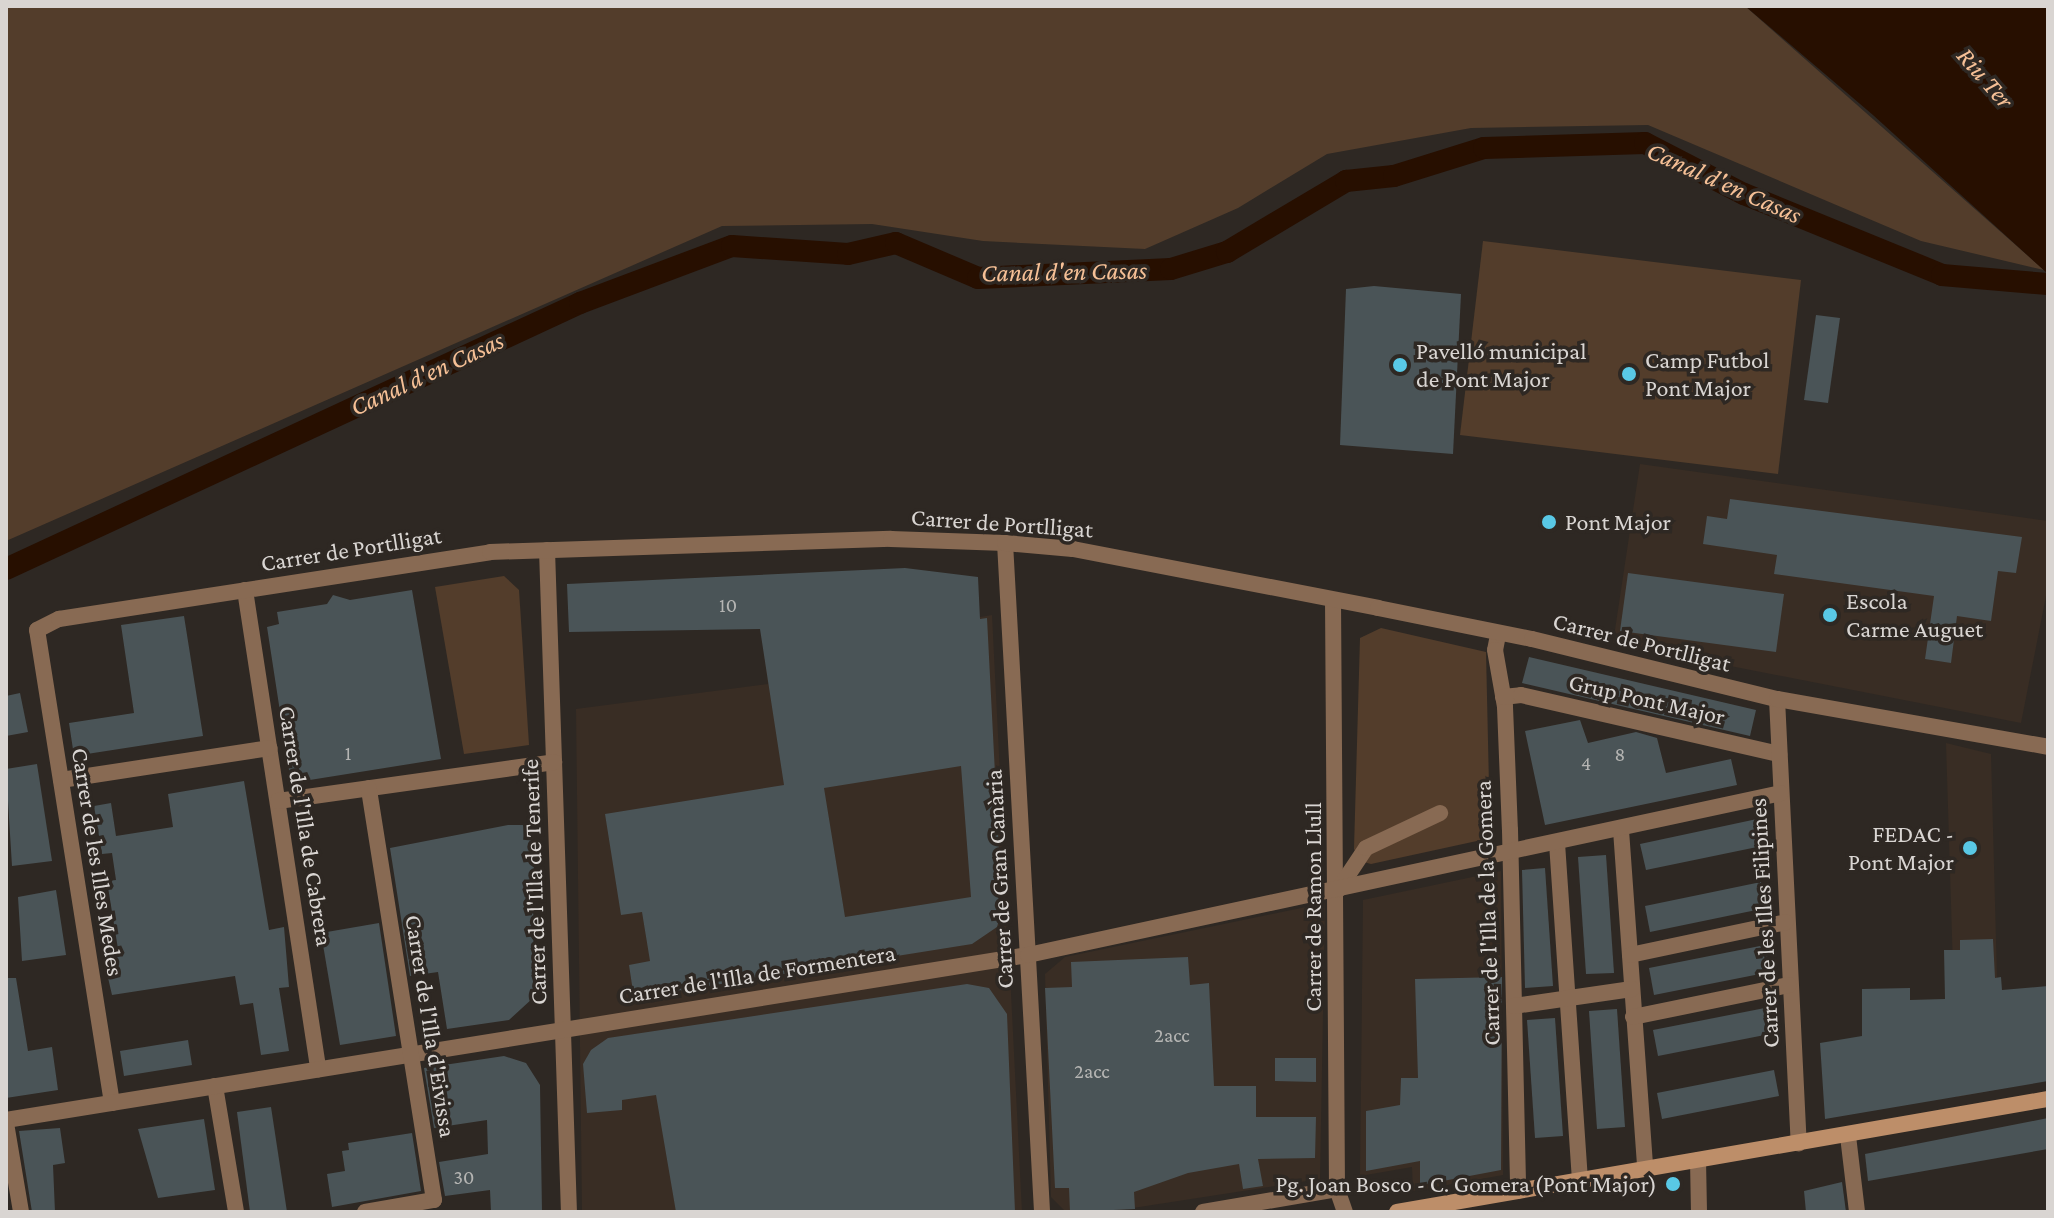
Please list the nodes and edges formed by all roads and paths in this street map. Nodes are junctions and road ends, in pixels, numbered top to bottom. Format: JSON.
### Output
{"nodes":[{"id":1,"x":1005,"y":543,"type":"junction"},
{"id":2,"x":547,"y":550,"type":"junction"},
{"id":3,"x":245,"y":590,"type":"junction"},
{"id":4,"x":1333,"y":600,"type":"junction"},
{"id":5,"x":37,"y":630,"type":"joint"},
{"id":6,"x":1498,"y":635,"type":"junction"},
{"id":7,"x":1503,"y":697,"type":"junction"},
{"id":8,"x":1777,"y":699,"type":"junction"},
{"id":9,"x":2048,"y":747,"type":"edge"},
{"id":10,"x":270,"y":748,"type":"junction"},
{"id":11,"x":1779,"y":754,"type":"junction"},
{"id":12,"x":554,"y":762,"type":"junction"},
{"id":13,"x":61,"y":780,"type":"junction"},
{"id":14,"x":369,"y":788,"type":"junction"},
{"id":15,"x":1781,"y":793,"type":"junction"},
{"id":16,"x":278,"y":801,"type":"junction"},
{"id":17,"x":1440,"y":813,"type":"dead end"},
{"id":18,"x":1621,"y":830,"type":"junction"},
{"id":19,"x":1557,"y":843,"type":"junction"},
{"id":20,"x":1510,"y":851,"type":"junction"},
{"id":21,"x":1338,"y":890,"type":"junction"},
{"id":22,"x":1786,"y":922,"type":"junction"},
{"id":23,"x":1028,"y":955,"type":"junction"},
{"id":24,"x":1630,"y":955,"type":"junction"},
{"id":25,"x":1789,"y":985,"type":"junction"},
{"id":26,"x":1632,"y":989,"type":"junction"},
{"id":27,"x":1568,"y":996,"type":"junction"},
{"id":28,"x":1514,"y":1006,"type":"junction"},
{"id":29,"x":1633,"y":1017,"type":"junction"},
{"id":30,"x":563,"y":1029,"type":"junction"},
{"id":31,"x":411,"y":1054,"type":"junction"},
{"id":32,"x":318,"y":1069,"type":"junction"},
{"id":33,"x":215,"y":1086,"type":"junction"},
{"id":34,"x":2048,"y":1099,"type":"edge"},
{"id":35,"x":112,"y":1103,"type":"junction"},
{"id":36,"x":6,"y":1121,"type":"edge"},
{"id":37,"x":1848,"y":1136,"type":"junction"},
{"id":38,"x":1799,"y":1143,"type":"junction"},
{"id":39,"x":1698,"y":1160,"type":"junction"},
{"id":40,"x":1645,"y":1168,"type":"junction"},
{"id":41,"x":1580,"y":1179,"type":"junction"},
{"id":42,"x":1337,"y":1189,"type":"junction"},
{"id":43,"x":1518,"y":1191,"type":"junction"},
{"id":44,"x":21,"y":1212,"type":"edge"},
{"id":45,"x":236,"y":1212,"type":"edge"},
{"id":46,"x":365,"y":1212,"type":"edge"},
{"id":47,"x":569,"y":1212,"type":"edge"},
{"id":48,"x":1042,"y":1212,"type":"edge"},
{"id":49,"x":1203,"y":1212,"type":"edge"},
{"id":50,"x":1345,"y":1212,"type":"edge"},
{"id":51,"x":1397,"y":1212,"type":"edge"},
{"id":52,"x":1699,"y":1212,"type":"edge"},
{"id":53,"x":1857,"y":1212,"type":"edge"}],
"edges":[{"from":1,"to":2,"type":"street","name":"Carrer de Portlligat"},
{"from":1,"to":4,"type":"street","name":"Carrer de Portlligat"},
{"from":1,"to":23,"type":"street","name":"Carrer de Gran Canària"},
{"from":2,"to":3,"type":"street","name":"Carrer de Portlligat"},
{"from":2,"to":12,"type":"street","name":"Carrer de l'Illa de Tenerife"},
{"from":3,"to":5,"type":"street","name":"Carrer de Portlligat"},
{"from":3,"to":10,"type":"street","name":"Carrer de l'Illa de Cabrera"},
{"from":4,"to":6,"type":"street","name":"Carrer de Portlligat"},
{"from":4,"to":21,"type":"street","name":"Carrer de Ramon Llull"},
{"from":5,"to":13,"type":"street","name":"Carrer de les Illes Medes"},
{"from":6,"to":7,"type":"street","name":"Carrer de l'Illa de la Gomera"},
{"from":6,"to":8,"type":"street","name":"Carrer de Portlligat"},
{"from":7,"to":11,"type":"street","name":"Grup Pont Major"},
{"from":7,"to":20,"type":"street","name":"Carrer de l'Illa de la Gomera"},
{"from":8,"to":9,"type":"street","name":"Carrer de Portlligat"},
{"from":8,"to":11,"type":"street","name":"Carrer de les Illes Filipines"},
{"from":10,"to":13,"type":"street"},
{"from":10,"to":16,"type":"street","name":"Carrer de l'Illa de Cabrera"},
{"from":11,"to":15,"type":"street","name":"Carrer de les Illes Filipines"},
{"from":12,"to":14,"type":"street"},
{"from":12,"to":30,"type":"street","name":"Carrer de l'Illa de Tenerife"},
{"from":13,"to":35,"type":"street","name":"Carrer de les Illes Medes"},
{"from":14,"to":16,"type":"street"},
{"from":14,"to":31,"type":"street","name":"Carrer de l'Illa d'Eivissa"},
{"from":15,"to":18,"type":"street"},
{"from":15,"to":22,"type":"street","name":"Carrer de les Illes Filipines"},
{"from":16,"to":32,"type":"street","name":"Carrer de l'Illa de Cabrera"},
{"from":17,"to":21,"type":"street"},
{"from":18,"to":19,"type":"street"},
{"from":18,"to":24,"type":"street"},
{"from":19,"to":20,"type":"street"},
{"from":19,"to":27,"type":"street"},
{"from":20,"to":21,"type":"street","name":"Carrer de l'Illa de Formentera"},
{"from":20,"to":28,"type":"street","name":"Carrer de l'Illa de la Gomera"},
{"from":21,"to":23,"type":"street","name":"Carrer de l'Illa de Formentera"},
{"from":21,"to":42,"type":"street","name":"Carrer de Ramon Llull"},
{"from":22,"to":24,"type":"street"},
{"from":22,"to":25,"type":"street","name":"Carrer de les Illes Filipines"},
{"from":23,"to":30,"type":"street","name":"Carrer de l'Illa de Formentera"},
{"from":23,"to":48,"type":"street","name":"Carrer de Gran Canària"},
{"from":24,"to":26,"type":"street"},
{"from":25,"to":29,"type":"street"},
{"from":25,"to":38,"type":"street","name":"Carrer de les Illes Filipines"},
{"from":26,"to":27,"type":"street"},
{"from":26,"to":29,"type":"street"},
{"from":27,"to":28,"type":"street"},
{"from":27,"to":41,"type":"street"},
{"from":28,"to":43,"type":"street","name":"Carrer de l'Illa de la Gomera"},
{"from":29,"to":40,"type":"street"},
{"from":30,"to":31,"type":"street","name":"Carrer de l'Illa de Formentera"},
{"from":30,"to":47,"type":"street","name":"Carrer de l'Illa de Tenerife"},
{"from":31,"to":32,"type":"street","name":"Carrer de l'Illa de Formentera"},
{"from":31,"to":46,"type":"street","name":"Carrer de l'Illa d'Eivissa"},
{"from":32,"to":33,"type":"street","name":"Carrer de l'Illa de Formentera"},
{"from":33,"to":35,"type":"street","name":"Carrer de l'Illa de Formentera"},
{"from":33,"to":45,"type":"street"},
{"from":34,"to":37,"type":"street"},
{"from":35,"to":36,"type":"street","name":"Carrer de l'Illa de Formentera"},
{"from":36,"to":44,"type":"street"},
{"from":37,"to":38,"type":"street"},
{"from":37,"to":53,"type":"street"},
{"from":38,"to":39,"type":"street"},
{"from":39,"to":40,"type":"street"},
{"from":39,"to":52,"type":"street"},
{"from":40,"to":41,"type":"street"},
{"from":41,"to":43,"type":"street"},
{"from":42,"to":49,"type":"street"},
{"from":42,"to":50,"type":"street","name":"Carrer de Ramon Llull"},
{"from":43,"to":51,"type":"street"}]}
